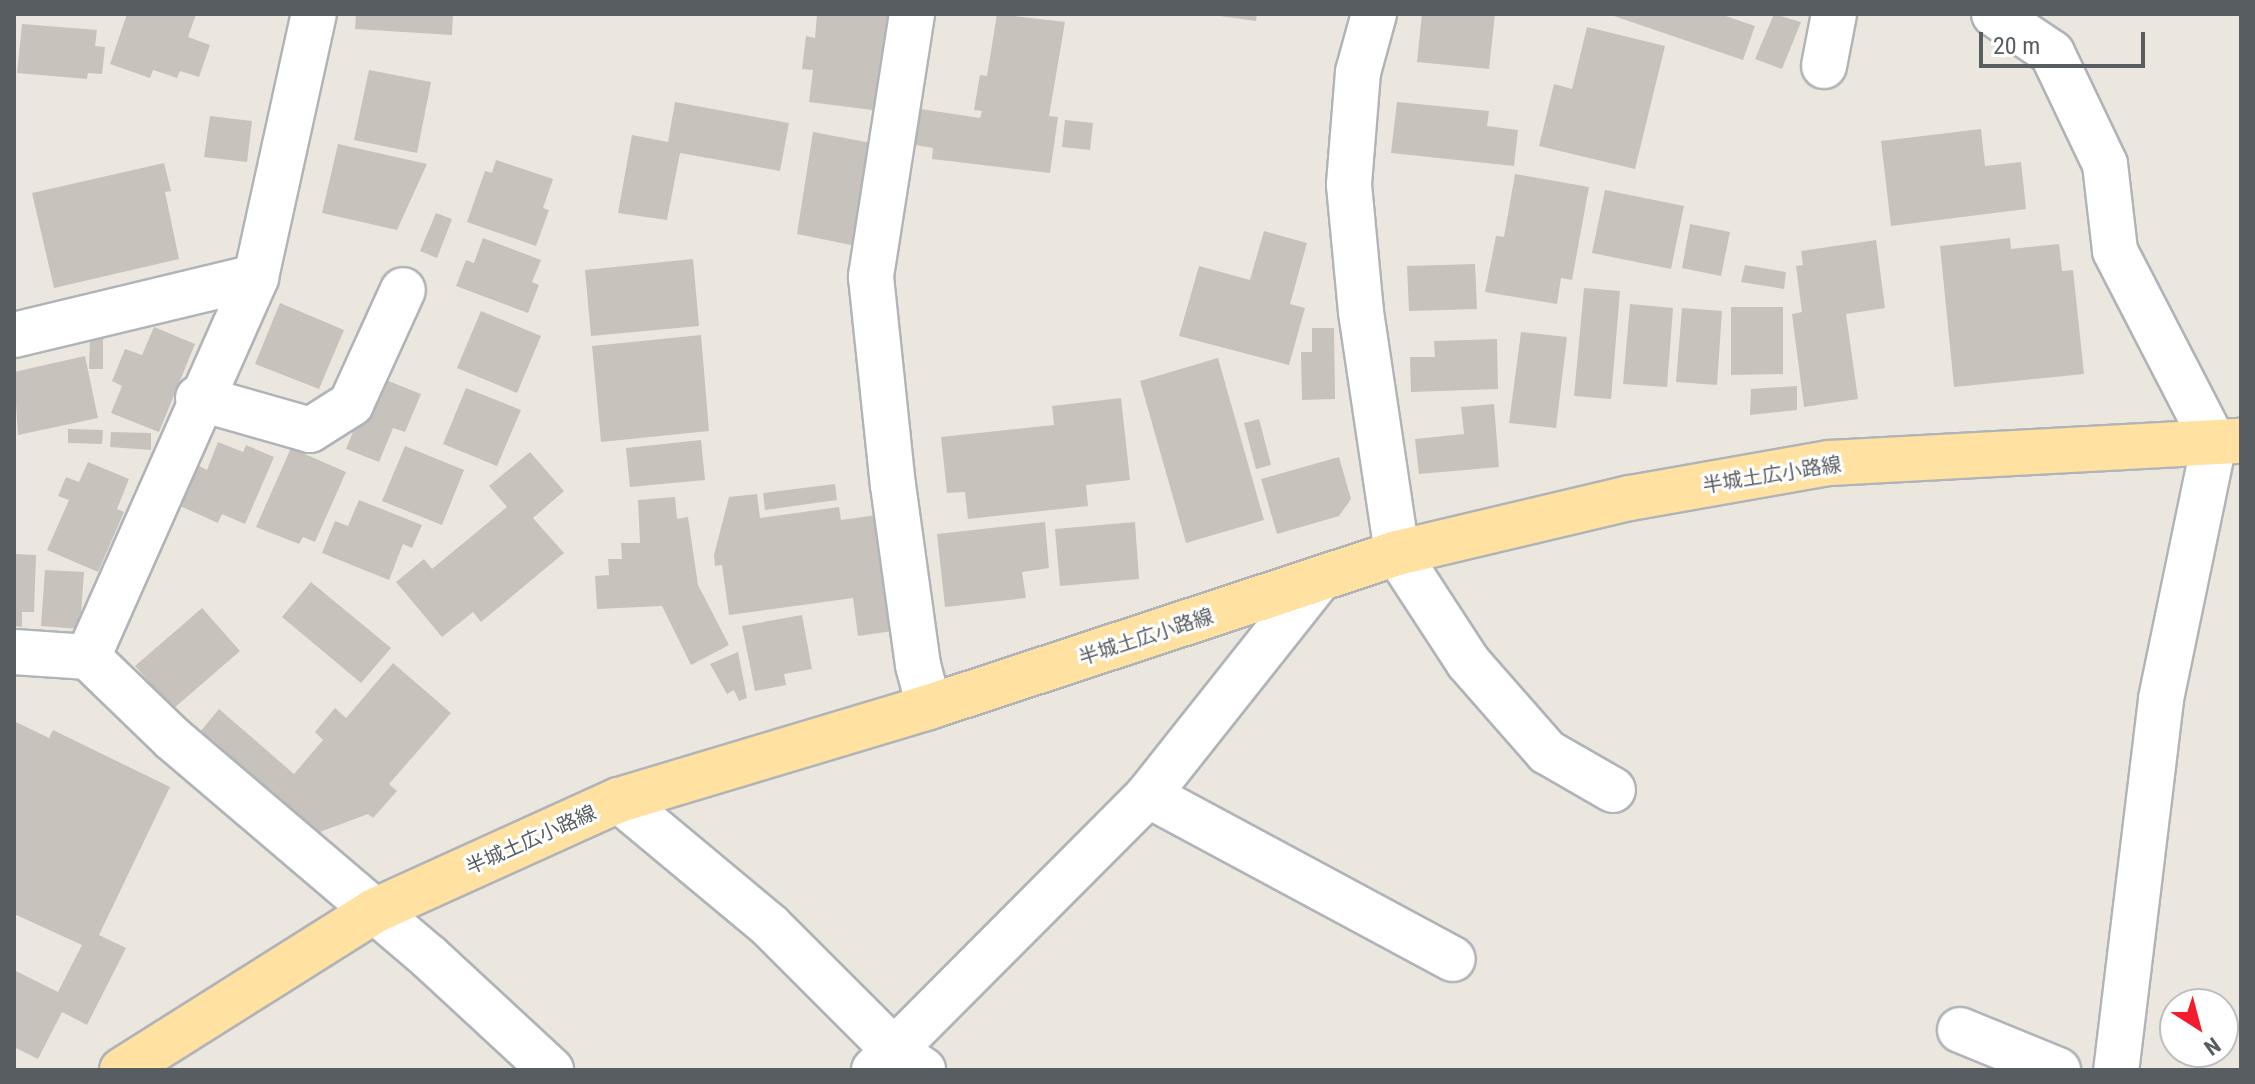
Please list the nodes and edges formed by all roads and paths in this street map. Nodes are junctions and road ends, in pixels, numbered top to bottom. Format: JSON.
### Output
{"nodes":[{"id":1,"x":314,"y":14,"type":"edge"},
{"id":2,"x":912,"y":14,"type":"edge"},
{"id":3,"x":1374,"y":14,"type":"edge"},
{"id":4,"x":1834,"y":14,"type":"edge"},
{"id":5,"x":1994,"y":14,"type":"edge"},
{"id":6,"x":1824,"y":66,"type":"dead end"},
{"id":7,"x":256,"y":277,"type":"junction"},
{"id":8,"x":403,"y":290,"type":"dead end"},
{"id":9,"x":14,"y":335,"type":"edge"},
{"id":10,"x":198,"y":398,"type":"junction"},
{"id":11,"x":2227,"y":442,"type":"edge"},
{"id":12,"x":1397,"y":553,"type":"junction"},
{"id":13,"x":1316,"y":583,"type":"junction"},
{"id":14,"x":14,"y":652,"type":"edge"},
{"id":15,"x":88,"y":657,"type":"junction"},
{"id":16,"x":929,"y":707,"type":"junction"},
{"id":17,"x":1613,"y":790,"type":"dead end"},
{"id":18,"x":1148,"y":795,"type":"junction"},
{"id":19,"x":619,"y":800,"type":"junction"},
{"id":20,"x":374,"y":911,"type":"junction"},
{"id":21,"x":1453,"y":959,"type":"dead end"},
{"id":22,"x":1960,"y":1030,"type":"dead end"},
{"id":23,"x":897,"y":1064,"type":"edge"},
{"id":24,"x":122,"y":1070,"type":"edge"},
{"id":25,"x":551,"y":1070,"type":"edge"},
{"id":26,"x":2058,"y":1070,"type":"edge"},
{"id":27,"x":2116,"y":1070,"type":"edge"}],
"edges":[{"from":1,"to":7,"type":"street"},
{"from":2,"to":16,"type":"street"},
{"from":3,"to":12,"type":"street"},
{"from":4,"to":6,"type":"street"},
{"from":5,"to":11,"type":"street"},
{"from":7,"to":9,"type":"street"},
{"from":7,"to":10,"type":"street"},
{"from":8,"to":10,"type":"street"},
{"from":10,"to":15,"type":"street"},
{"from":11,"to":12,"type":"main road","name":"半城土広小路線"},
{"from":11,"to":27,"type":"street"},
{"from":12,"to":13,"type":"main road","name":"半城土広小路線"},
{"from":12,"to":17,"type":"street"},
{"from":13,"to":16,"type":"main road","name":"半城土広小路線"},
{"from":13,"to":18,"type":"street"},
{"from":14,"to":15,"type":"street"},
{"from":15,"to":20,"type":"street"},
{"from":16,"to":19,"type":"main road","name":"半城土広小路線"},
{"from":18,"to":21,"type":"street"},
{"from":18,"to":23,"type":"street"},
{"from":19,"to":20,"type":"main road","name":"半城土広小路線"},
{"from":19,"to":23,"type":"street"},
{"from":20,"to":24,"type":"main road","name":"半城土広小路線"},
{"from":20,"to":25,"type":"street"},
{"from":22,"to":26,"type":"street"}]}
